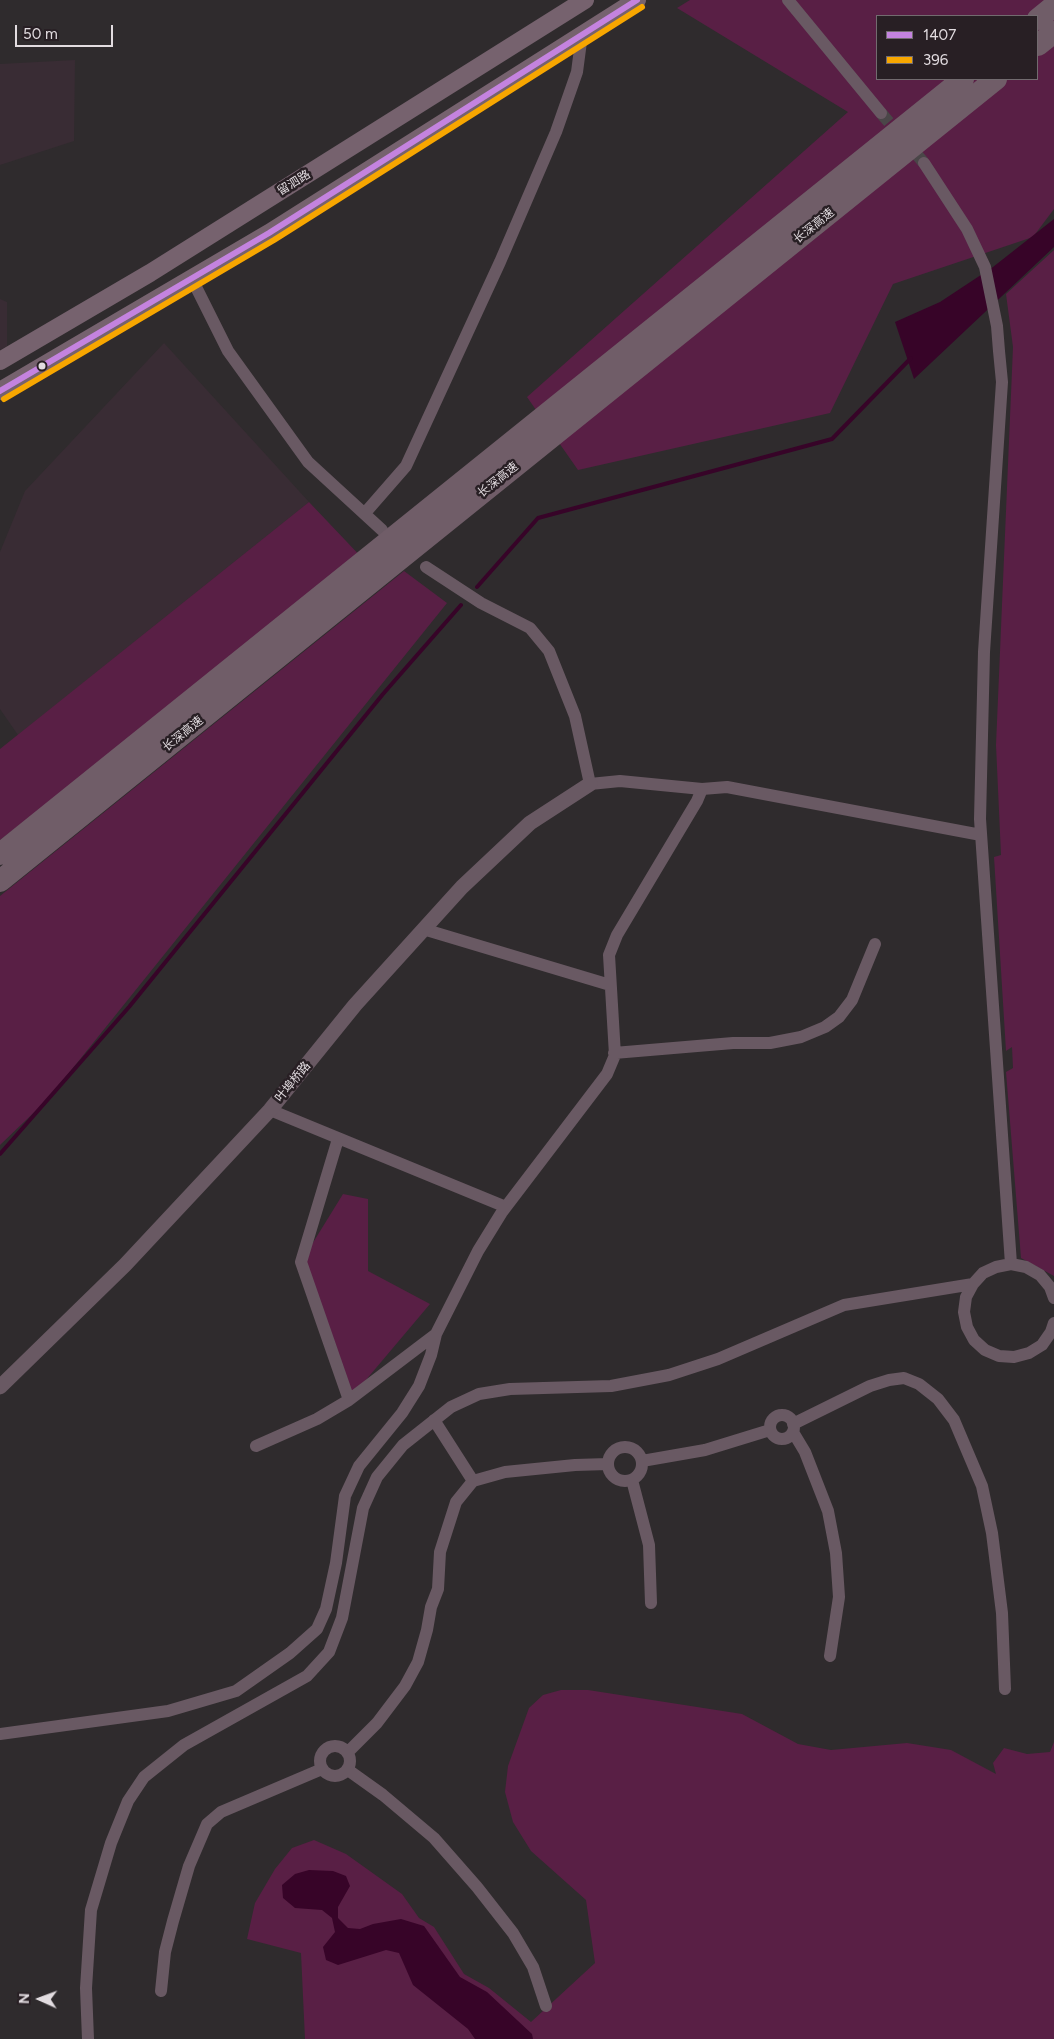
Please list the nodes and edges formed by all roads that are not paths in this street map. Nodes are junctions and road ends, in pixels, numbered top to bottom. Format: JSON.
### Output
{"nodes":[{"id":1,"x":584,"y":0,"type":"edge"},
{"id":2,"x":637,"y":0,"type":"edge"},
{"id":3,"x":788,"y":0,"type":"edge"},
{"id":4,"x":1054,"y":6,"type":"edge"},
{"id":5,"x":1039,"y":18,"type":"edge"},
{"id":6,"x":1054,"y":32,"type":"edge"},
{"id":7,"x":582,"y":34,"type":"junction"},
{"id":8,"x":1039,"y":45,"type":"edge"},
{"id":9,"x":963,"y":80,"type":"edge"},
{"id":10,"x":995,"y":80,"type":"edge"},
{"id":11,"x":881,"y":113,"type":"tunnel mouth"},
{"id":12,"x":924,"y":163,"type":"tunnel mouth"},
{"id":13,"x":192,"y":279,"type":"junction"},
{"id":14,"x":0,"y":361,"type":"edge"},
{"id":15,"x":0,"y":391,"type":"edge"},
{"id":16,"x":365,"y":513,"type":"junction"},
{"id":17,"x":382,"y":530,"type":"dead end"},
{"id":18,"x":426,"y":567,"type":"dead end"},
{"id":19,"x":590,"y":784,"type":"junction"},
{"id":20,"x":702,"y":789,"type":"junction"},
{"id":21,"x":981,"y":835,"type":"junction"},
{"id":22,"x":0,"y":854,"type":"edge"},
{"id":23,"x":0,"y":881,"type":"edge"},
{"id":24,"x":423,"y":929,"type":"junction"},
{"id":25,"x":875,"y":944,"type":"dead end"},
{"id":26,"x":610,"y":985,"type":"junction"},
{"id":27,"x":614,"y":1053,"type":"junction"},
{"id":28,"x":270,"y":1110,"type":"junction"},
{"id":29,"x":338,"y":1139,"type":"junction"},
{"id":30,"x":506,"y":1207,"type":"junction"},
{"id":31,"x":1011,"y":1264,"type":"junction"},
{"id":32,"x":973,"y":1284,"type":"junction"},
{"id":33,"x":1054,"y":1298,"type":"edge"},
{"id":34,"x":1054,"y":1323,"type":"edge"},
{"id":35,"x":436,"y":1334,"type":"junction"},
{"id":36,"x":0,"y":1387,"type":"edge"},
{"id":37,"x":349,"y":1400,"type":"junction"},
{"id":38,"x":434,"y":1420,"type":"junction"},
{"id":39,"x":793,"y":1428,"type":"junction"},
{"id":40,"x":770,"y":1430,"type":"junction"},
{"id":41,"x":256,"y":1446,"type":"dead end"},
{"id":42,"x":642,"y":1461,"type":"junction"},
{"id":43,"x":608,"y":1464,"type":"junction"},
{"id":44,"x":632,"y":1480,"type":"junction"},
{"id":45,"x":474,"y":1481,"type":"junction"},
{"id":46,"x":651,"y":1603,"type":"dead end"},
{"id":47,"x":830,"y":1656,"type":"dead end"},
{"id":48,"x":1005,"y":1689,"type":"dead end"},
{"id":49,"x":0,"y":1734,"type":"edge"},
{"id":50,"x":348,"y":1752,"type":"junction"},
{"id":51,"x":322,"y":1769,"type":"junction"},
{"id":52,"x":348,"y":1770,"type":"junction"},
{"id":53,"x":161,"y":1991,"type":"dead end"},
{"id":54,"x":546,"y":2006,"type":"dead end"},
{"id":55,"x":88,"y":2039,"type":"edge"}],
"edges":[{"from":1,"to":14,"type":"main road","name":"留泗路"},
{"from":2,"to":7,"type":"main road"},
{"from":3,"to":11,"type":"street"},
{"from":4,"to":5,"type":"highway"},
{"from":6,"to":8,"type":"highway"},
{"from":7,"to":13,"type":"main road"},
{"from":7,"to":16,"type":"street"},
{"from":9,"to":22,"type":"highway","name":"长深高速"},
{"from":10,"to":23,"type":"highway","name":"长深高速"},
{"from":12,"to":21,"type":"street"},
{"from":13,"to":15,"type":"main road"},
{"from":13,"to":16,"type":"street"},
{"from":16,"to":17,"type":"street"},
{"from":18,"to":19,"type":"street"},
{"from":19,"to":20,"type":"street"},
{"from":19,"to":24,"type":"street","name":"叶埠桥路"},
{"from":20,"to":21,"type":"street"},
{"from":20,"to":26,"type":"street"},
{"from":21,"to":31,"type":"street"},
{"from":24,"to":26,"type":"street"},
{"from":24,"to":28,"type":"street","name":"叶埠桥路"},
{"from":25,"to":27,"type":"street"},
{"from":26,"to":27,"type":"street"},
{"from":27,"to":30,"type":"street"},
{"from":28,"to":29,"type":"street"},
{"from":28,"to":36,"type":"street","name":"叶埠桥路"},
{"from":29,"to":30,"type":"street"},
{"from":29,"to":37,"type":"street"},
{"from":30,"to":35,"type":"street"},
{"from":31,"to":32,"type":"street"},
{"from":31,"to":33,"type":"street"},
{"from":32,"to":34,"type":"street"},
{"from":32,"to":38,"type":"street"},
{"from":35,"to":37,"type":"street"},
{"from":35,"to":49,"type":"street"},
{"from":37,"to":41,"type":"street"},
{"from":38,"to":45,"type":"street"},
{"from":38,"to":55,"type":"street"},
{"from":39,"to":40,"type":"street"},
{"from":39,"to":40,"type":"street"},
{"from":39,"to":47,"type":"street"},
{"from":39,"to":48,"type":"street"},
{"from":40,"to":42,"type":"street"},
{"from":42,"to":43,"type":"street"},
{"from":42,"to":44,"type":"street"},
{"from":43,"to":44,"type":"street"},
{"from":43,"to":45,"type":"street"},
{"from":44,"to":46,"type":"street"},
{"from":45,"to":50,"type":"street"},
{"from":50,"to":51,"type":"street"},
{"from":50,"to":52,"type":"street"},
{"from":51,"to":52,"type":"street"},
{"from":51,"to":53,"type":"street"},
{"from":52,"to":54,"type":"street"}]}
